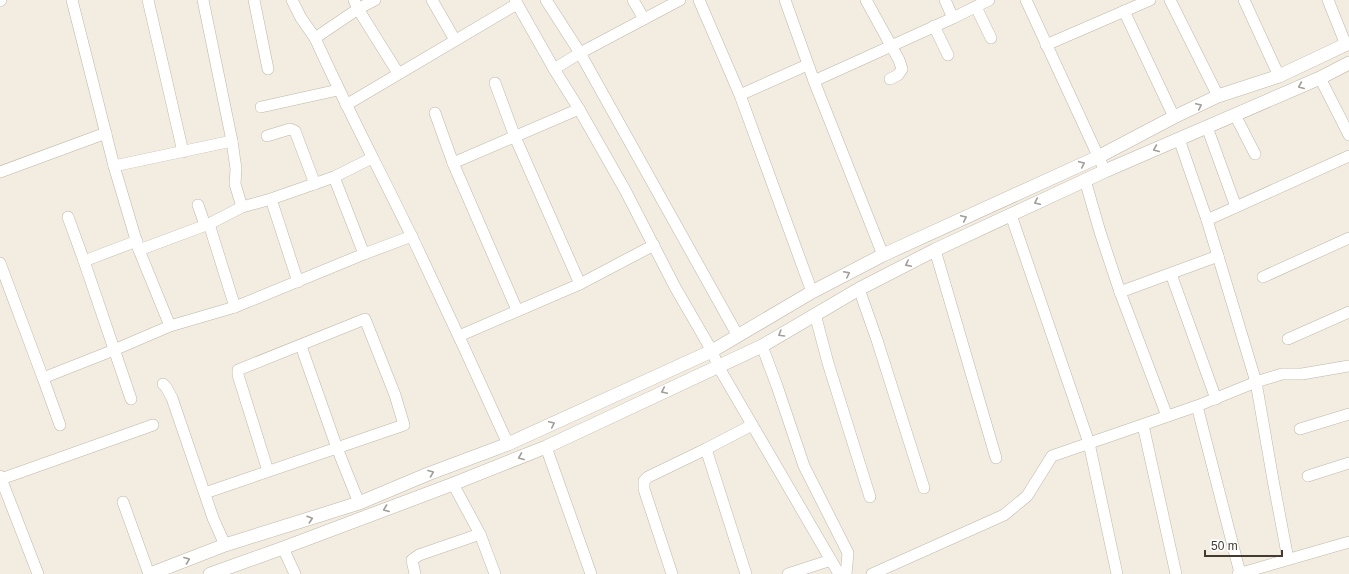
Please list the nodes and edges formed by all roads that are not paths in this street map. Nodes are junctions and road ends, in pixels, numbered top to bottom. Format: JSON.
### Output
{"nodes":[{"id":1,"x":72,"y":0,"type":"edge"},
{"id":2,"x":148,"y":0,"type":"edge"},
{"id":3,"x":203,"y":0,"type":"edge"},
{"id":4,"x":254,"y":0,"type":"edge"},
{"id":5,"x":292,"y":0,"type":"edge"},
{"id":6,"x":375,"y":0,"type":"edge"},
{"id":7,"x":432,"y":0,"type":"edge"},
{"id":8,"x":546,"y":0,"type":"edge"},
{"id":9,"x":633,"y":0,"type":"edge"},
{"id":10,"x":680,"y":0,"type":"edge"},
{"id":11,"x":699,"y":0,"type":"edge"},
{"id":12,"x":785,"y":0,"type":"edge"},
{"id":13,"x":866,"y":0,"type":"edge"},
{"id":14,"x":945,"y":0,"type":"edge"},
{"id":15,"x":989,"y":0,"type":"edge"},
{"id":16,"x":1026,"y":0,"type":"edge"},
{"id":17,"x":1150,"y":0,"type":"edge"},
{"id":18,"x":1170,"y":0,"type":"edge"},
{"id":19,"x":1244,"y":0,"type":"edge"},
{"id":20,"x":1328,"y":0,"type":"edge"},
{"id":21,"x":516,"y":2,"type":"edge"},
{"id":22,"x":356,"y":4,"type":"edge"},
{"id":23,"x":976,"y":7,"type":"junction"},
{"id":24,"x":1124,"y":11,"type":"junction"},
{"id":25,"x":953,"y":18,"type":"junction"},
{"id":26,"x":644,"y":19,"type":"junction"},
{"id":27,"x":934,"y":26,"type":"junction"},
{"id":28,"x":315,"y":38,"type":"junction"},
{"id":29,"x":991,"y":38,"type":"dead end"},
{"id":30,"x":455,"y":40,"type":"junction"},
{"id":31,"x":1347,"y":44,"type":"edge"},
{"id":32,"x":1046,"y":45,"type":"junction"},
{"id":33,"x":892,"y":46,"type":"junction"},
{"id":34,"x":1330,"y":52,"type":"junction"},
{"id":35,"x":580,"y":53,"type":"junction"},
{"id":36,"x":948,"y":55,"type":"dead end"},
{"id":37,"x":807,"y":65,"type":"junction"},
{"id":38,"x":1343,"y":66,"type":"edge"},
{"id":39,"x":268,"y":69,"type":"dead end"},
{"id":40,"x":554,"y":69,"type":"junction"},
{"id":41,"x":398,"y":73,"type":"junction"},
{"id":42,"x":1279,"y":76,"type":"junction"},
{"id":43,"x":1320,"y":78,"type":"junction"},
{"id":44,"x":890,"y":79,"type":"dead end"},
{"id":45,"x":814,"y":81,"type":"junction"},
{"id":46,"x":495,"y":83,"type":"dead end"},
{"id":47,"x":338,"y":90,"type":"junction"},
{"id":48,"x":740,"y":95,"type":"junction"},
{"id":49,"x":1218,"y":96,"type":"junction"},
{"id":50,"x":346,"y":105,"type":"junction"},
{"id":51,"x":261,"y":107,"type":"dead end"},
{"id":52,"x":579,"y":109,"type":"junction"},
{"id":53,"x":435,"y":113,"type":"dead end"},
{"id":54,"x":1235,"y":115,"type":"junction"},
{"id":55,"x":1174,"y":117,"type":"junction"},
{"id":56,"x":1207,"y":127,"type":"junction"},
{"id":57,"x":106,"y":133,"type":"junction"},
{"id":58,"x":1349,"y":134,"type":"edge"},
{"id":59,"x":267,"y":136,"type":"dead end"},
{"id":60,"x":515,"y":136,"type":"junction"},
{"id":61,"x":1179,"y":139,"type":"junction"},
{"id":62,"x":232,"y":141,"type":"junction"},
{"id":63,"x":183,"y":152,"type":"junction"},
{"id":64,"x":1255,"y":154,"type":"dead end"},
{"id":65,"x":1349,"y":156,"type":"edge"},
{"id":66,"x":1098,"y":157,"type":"junction"},
{"id":67,"x":372,"y":158,"type":"junction"},
{"id":68,"x":453,"y":163,"type":"junction"},
{"id":69,"x":114,"y":166,"type":"junction"},
{"id":70,"x":1105,"y":171,"type":"junction"},
{"id":71,"x":0,"y":172,"type":"edge"},
{"id":72,"x":334,"y":177,"type":"junction"},
{"id":73,"x":1085,"y":180,"type":"junction"},
{"id":74,"x":315,"y":184,"type":"junction"},
{"id":75,"x":271,"y":199,"type":"junction"},
{"id":76,"x":198,"y":205,"type":"dead end"},
{"id":77,"x":242,"y":207,"type":"junction"},
{"id":78,"x":1236,"y":207,"type":"junction"},
{"id":79,"x":1011,"y":215,"type":"junction"},
{"id":80,"x":68,"y":217,"type":"dead end"},
{"id":81,"x":1207,"y":220,"type":"junction"},
{"id":82,"x":207,"y":225,"type":"junction"},
{"id":83,"x":412,"y":236,"type":"junction"},
{"id":84,"x":1349,"y":238,"type":"edge"},
{"id":85,"x":138,"y":245,"type":"junction"},
{"id":86,"x":654,"y":245,"type":"junction"},
{"id":87,"x":934,"y":250,"type":"junction"},
{"id":88,"x":364,"y":254,"type":"junction"},
{"id":89,"x":883,"y":255,"type":"junction"},
{"id":90,"x":1218,"y":256,"type":"junction"},
{"id":91,"x":84,"y":261,"type":"junction"},
{"id":92,"x":0,"y":263,"type":"edge"},
{"id":93,"x":1171,"y":274,"type":"junction"},
{"id":94,"x":1263,"y":277,"type":"dead end"},
{"id":95,"x":298,"y":282,"type":"junction"},
{"id":96,"x":580,"y":284,"type":"junction"},
{"id":97,"x":859,"y":289,"type":"junction"},
{"id":98,"x":812,"y":292,"type":"junction"},
{"id":99,"x":1120,"y":292,"type":"junction"},
{"id":100,"x":235,"y":307,"type":"junction"},
{"id":101,"x":517,"y":310,"type":"junction"},
{"id":102,"x":1349,"y":312,"type":"edge"},
{"id":103,"x":815,"y":314,"type":"junction"},
{"id":104,"x":170,"y":326,"type":"junction"},
{"id":105,"x":459,"y":336,"type":"junction"},
{"id":106,"x":738,"y":336,"type":"junction"},
{"id":107,"x":1288,"y":339,"type":"dead end"},
{"id":108,"x":301,"y":346,"type":"junction"},
{"id":109,"x":762,"y":346,"type":"junction"},
{"id":110,"x":114,"y":350,"type":"junction"},
{"id":111,"x":712,"y":351,"type":"junction"},
{"id":112,"x":718,"y":366,"type":"junction"},
{"id":113,"x":1349,"y":366,"type":"edge"},
{"id":114,"x":43,"y":378,"type":"junction"},
{"id":115,"x":1256,"y":382,"type":"junction"},
{"id":116,"x":163,"y":384,"type":"dead end"},
{"id":117,"x":132,"y":398,"type":"dead end"},
{"id":118,"x":1216,"y":399,"type":"junction"},
{"id":119,"x":1197,"y":406,"type":"junction"},
{"id":120,"x":1349,"y":414,"type":"edge"},
{"id":121,"x":1167,"y":416,"type":"junction"},
{"id":122,"x":752,"y":424,"type":"junction"},
{"id":123,"x":60,"y":425,"type":"dead end"},
{"id":124,"x":153,"y":425,"type":"dead end"},
{"id":125,"x":1142,"y":425,"type":"junction"},
{"id":126,"x":1300,"y":429,"type":"dead end"},
{"id":127,"x":1089,"y":443,"type":"junction"},
{"id":128,"x":508,"y":444,"type":"junction"},
{"id":129,"x":546,"y":447,"type":"junction"},
{"id":130,"x":338,"y":448,"type":"junction"},
{"id":131,"x":706,"y":449,"type":"junction"},
{"id":132,"x":996,"y":458,"type":"dead end"},
{"id":133,"x":1349,"y":463,"type":"edge"},
{"id":134,"x":268,"y":471,"type":"junction"},
{"id":135,"x":1308,"y":476,"type":"dead end"},
{"id":136,"x":1,"y":478,"type":"edge"},
{"id":137,"x":453,"y":484,"type":"junction"},
{"id":138,"x":924,"y":488,"type":"dead end"},
{"id":139,"x":205,"y":493,"type":"junction"},
{"id":140,"x":870,"y":497,"type":"dead end"},
{"id":141,"x":123,"y":502,"type":"dead end"},
{"id":142,"x":359,"y":503,"type":"junction"},
{"id":143,"x":480,"y":534,"type":"junction"},
{"id":144,"x":1349,"y":542,"type":"edge"},
{"id":145,"x":226,"y":545,"type":"junction"},
{"id":146,"x":283,"y":548,"type":"junction"},
{"id":147,"x":1288,"y":559,"type":"junction"},
{"id":148,"x":830,"y":560,"type":"junction"},
{"id":149,"x":38,"y":574,"type":"edge"},
{"id":150,"x":150,"y":574,"type":"edge"},
{"id":151,"x":210,"y":574,"type":"edge"},
{"id":152,"x":295,"y":574,"type":"edge"},
{"id":153,"x":415,"y":574,"type":"edge"},
{"id":154,"x":495,"y":574,"type":"edge"},
{"id":155,"x":591,"y":574,"type":"edge"},
{"id":156,"x":672,"y":574,"type":"edge"},
{"id":157,"x":746,"y":574,"type":"edge"},
{"id":158,"x":788,"y":574,"type":"edge"},
{"id":159,"x":839,"y":574,"type":"edge"},
{"id":160,"x":846,"y":574,"type":"edge"},
{"id":161,"x":872,"y":574,"type":"edge"},
{"id":162,"x":1117,"y":574,"type":"edge"},
{"id":163,"x":1176,"y":574,"type":"edge"},
{"id":164,"x":1239,"y":574,"type":"edge"}],
"edges":[{"from":1,"to":57,"type":"street"},
{"from":2,"to":63,"type":"street"},
{"from":3,"to":62,"type":"street"},
{"from":4,"to":39,"type":"street"},
{"from":5,"to":28,"type":"street"},
{"from":6,"to":22,"type":"street"},
{"from":7,"to":30,"type":"street"},
{"from":8,"to":35,"type":"street"},
{"from":9,"to":26,"type":"street"},
{"from":10,"to":26,"type":"street"},
{"from":11,"to":48,"type":"street"},
{"from":12,"to":37,"type":"street"},
{"from":13,"to":33,"type":"street"},
{"from":14,"to":25,"type":"street"},
{"from":15,"to":23,"type":"street"},
{"from":16,"to":32,"type":"street"},
{"from":17,"to":24,"type":"street"},
{"from":18,"to":49,"type":"street"},
{"from":19,"to":42,"type":"street"},
{"from":20,"to":31,"type":"street"},
{"from":21,"to":30,"type":"street"},
{"from":21,"to":40,"type":"street"},
{"from":22,"to":28,"type":"street"},
{"from":22,"to":41,"type":"street"},
{"from":23,"to":25,"type":"street"},
{"from":23,"to":29,"type":"street"},
{"from":24,"to":32,"type":"street"},
{"from":24,"to":55,"type":"street"},
{"from":25,"to":27,"type":"street"},
{"from":26,"to":35,"type":"street"},
{"from":27,"to":33,"type":"street"},
{"from":27,"to":36,"type":"street"},
{"from":28,"to":47,"type":"street"},
{"from":30,"to":41,"type":"street"},
{"from":31,"to":34,"type":"street"},
{"from":32,"to":66,"type":"street"},
{"from":33,"to":44,"type":"street"},
{"from":33,"to":45,"type":"street"},
{"from":34,"to":38,"type":"street"},
{"from":34,"to":42,"type":"street"},
{"from":35,"to":40,"type":"street"},
{"from":35,"to":106,"type":"street"},
{"from":37,"to":45,"type":"street"},
{"from":37,"to":48,"type":"street"},
{"from":38,"to":43,"type":"street"},
{"from":40,"to":52,"type":"street"},
{"from":41,"to":50,"type":"street"},
{"from":42,"to":49,"type":"street"},
{"from":43,"to":54,"type":"street","one_way":true},
{"from":43,"to":58,"type":"street"},
{"from":45,"to":89,"type":"street"},
{"from":46,"to":60,"type":"street"},
{"from":47,"to":50,"type":"street"},
{"from":47,"to":51,"type":"street"},
{"from":48,"to":98,"type":"street"},
{"from":55,"to":49,"type":"street","one_way":true},
{"from":50,"to":67,"type":"street"},
{"from":52,"to":60,"type":"street"},
{"from":52,"to":86,"type":"street"},
{"from":53,"to":68,"type":"street"},
{"from":54,"to":56,"type":"street"},
{"from":54,"to":64,"type":"street"},
{"from":55,"to":66,"type":"street"},
{"from":56,"to":61,"type":"street"},
{"from":56,"to":78,"type":"street"},
{"from":57,"to":69,"type":"street"},
{"from":57,"to":71,"type":"street"},
{"from":59,"to":74,"type":"street"},
{"from":60,"to":68,"type":"street"},
{"from":60,"to":96,"type":"street"},
{"from":61,"to":70,"type":"street","one_way":true},
{"from":61,"to":81,"type":"street"},
{"from":62,"to":63,"type":"street"},
{"from":62,"to":77,"type":"street"},
{"from":63,"to":69,"type":"street"},
{"from":65,"to":78,"type":"street"},
{"from":66,"to":70,"type":"street"},
{"from":89,"to":66,"type":"street","one_way":true},
{"from":67,"to":72,"type":"street"},
{"from":67,"to":83,"type":"street"},
{"from":68,"to":101,"type":"street"},
{"from":69,"to":85,"type":"street"},
{"from":70,"to":73,"type":"street"},
{"from":72,"to":74,"type":"street"},
{"from":72,"to":88,"type":"street"},
{"from":73,"to":79,"type":"street","one_way":true},
{"from":73,"to":99,"type":"street"},
{"from":74,"to":75,"type":"street"},
{"from":75,"to":77,"type":"street"},
{"from":75,"to":95,"type":"street"},
{"from":76,"to":82,"type":"street"},
{"from":77,"to":82,"type":"street"},
{"from":78,"to":81,"type":"street"},
{"from":79,"to":87,"type":"street"},
{"from":79,"to":127,"type":"street"},
{"from":80,"to":91,"type":"street"},
{"from":81,"to":90,"type":"street"},
{"from":82,"to":85,"type":"street"},
{"from":82,"to":100,"type":"street"},
{"from":83,"to":88,"type":"street"},
{"from":83,"to":105,"type":"street"},
{"from":84,"to":94,"type":"street"},
{"from":85,"to":91,"type":"street"},
{"from":85,"to":104,"type":"street"},
{"from":86,"to":96,"type":"street"},
{"from":86,"to":111,"type":"street"},
{"from":87,"to":97,"type":"street","one_way":true},
{"from":87,"to":132,"type":"street"},
{"from":88,"to":95,"type":"street"},
{"from":98,"to":89,"type":"street","one_way":true},
{"from":90,"to":93,"type":"street"},
{"from":90,"to":115,"type":"street"},
{"from":91,"to":110,"type":"street"},
{"from":92,"to":114,"type":"street"},
{"from":93,"to":99,"type":"street"},
{"from":93,"to":118,"type":"street"},
{"from":95,"to":100,"type":"street"},
{"from":96,"to":101,"type":"street"},
{"from":97,"to":103,"type":"street"},
{"from":97,"to":138,"type":"street"},
{"from":98,"to":106,"type":"street"},
{"from":99,"to":121,"type":"street"},
{"from":100,"to":104,"type":"street"},
{"from":101,"to":105,"type":"street"},
{"from":102,"to":107,"type":"street"},
{"from":103,"to":109,"type":"street","one_way":true},
{"from":103,"to":140,"type":"street"},
{"from":104,"to":110,"type":"street"},
{"from":105,"to":128,"type":"street"},
{"from":106,"to":111,"type":"street"},
{"from":108,"to":130,"type":"street"},
{"from":108,"to":130,"type":"street"},
{"from":108,"to":134,"type":"street"},
{"from":109,"to":112,"type":"street"},
{"from":109,"to":160,"type":"street"},
{"from":110,"to":114,"type":"street"},
{"from":110,"to":117,"type":"street"},
{"from":111,"to":112,"type":"street"},
{"from":128,"to":111,"type":"street","one_way":true},
{"from":112,"to":122,"type":"street"},
{"from":112,"to":129,"type":"street","one_way":true},
{"from":113,"to":115,"type":"street"},
{"from":114,"to":123,"type":"street"},
{"from":115,"to":118,"type":"street"},
{"from":115,"to":147,"type":"street"},
{"from":116,"to":139,"type":"street"},
{"from":118,"to":119,"type":"street"},
{"from":119,"to":121,"type":"street"},
{"from":119,"to":164,"type":"street"},
{"from":120,"to":126,"type":"street"},
{"from":121,"to":125,"type":"street"},
{"from":122,"to":131,"type":"street"},
{"from":122,"to":148,"type":"street"},
{"from":124,"to":136,"type":"street"},
{"from":125,"to":127,"type":"street"},
{"from":125,"to":163,"type":"street"},
{"from":127,"to":161,"type":"street"},
{"from":127,"to":162,"type":"street"},
{"from":142,"to":128,"type":"street","one_way":true},
{"from":129,"to":137,"type":"street","one_way":true},
{"from":129,"to":155,"type":"street"},
{"from":130,"to":134,"type":"street"},
{"from":130,"to":142,"type":"street"},
{"from":131,"to":156,"type":"street"},
{"from":131,"to":157,"type":"street"},
{"from":133,"to":135,"type":"street"},
{"from":134,"to":139,"type":"street"},
{"from":136,"to":149,"type":"street"},
{"from":137,"to":143,"type":"street"},
{"from":137,"to":146,"type":"street","one_way":true},
{"from":139,"to":145,"type":"street"},
{"from":141,"to":150,"type":"street"},
{"from":145,"to":142,"type":"street","one_way":true},
{"from":143,"to":153,"type":"street"},
{"from":143,"to":154,"type":"street"},
{"from":144,"to":147,"type":"street"},
{"from":150,"to":145,"type":"street","one_way":true},
{"from":146,"to":151,"type":"street"},
{"from":146,"to":152,"type":"street"},
{"from":147,"to":164,"type":"street"},
{"from":148,"to":158,"type":"street"},
{"from":148,"to":159,"type":"street"}]}
